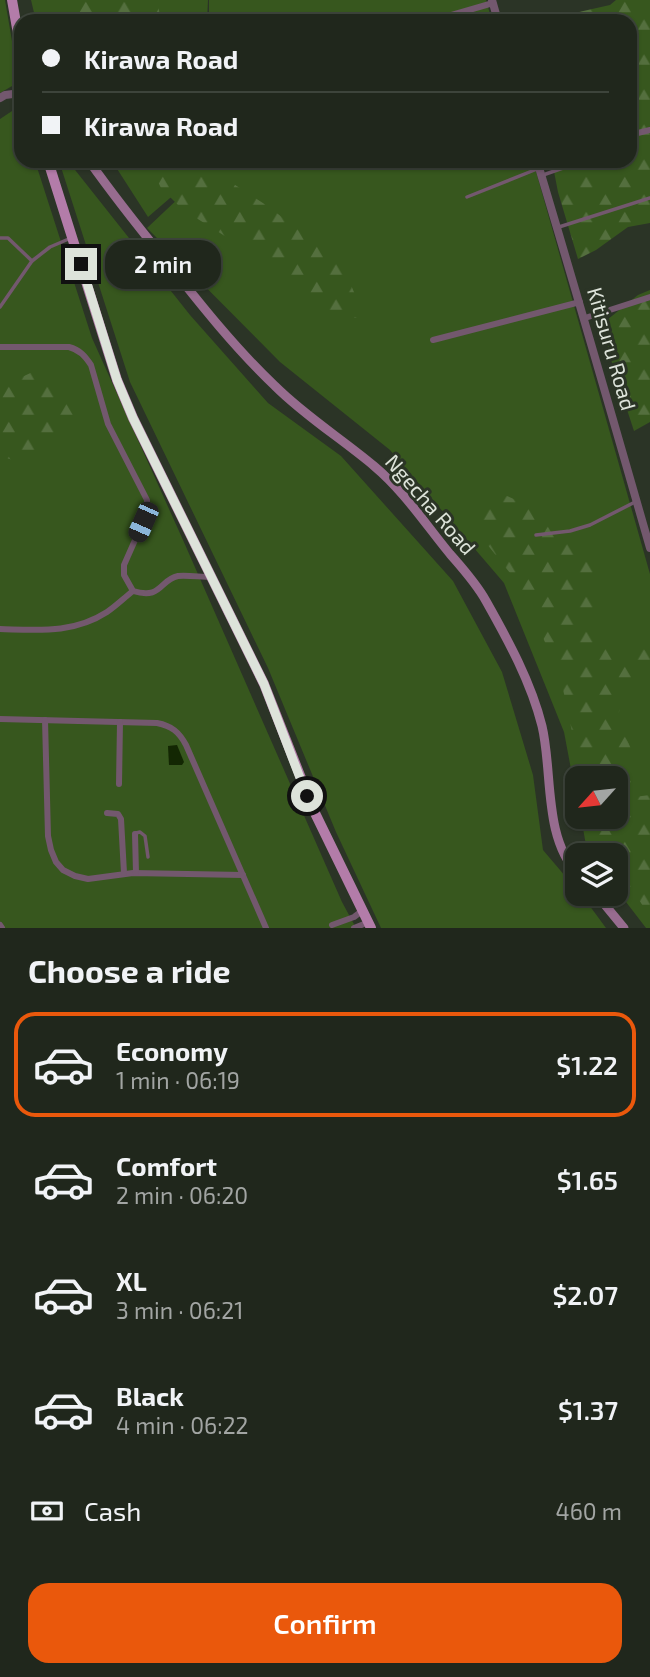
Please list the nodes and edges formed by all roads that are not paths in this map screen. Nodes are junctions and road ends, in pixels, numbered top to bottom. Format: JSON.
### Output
{"nodes":[{"id":1,"x":492,"y":1,"type":"edge"},
{"id":2,"x":452,"y":14,"type":"edge"},
{"id":3,"x":50,"y":168,"type":"edge"},
{"id":4,"x":94,"y":168,"type":"edge"},
{"id":5,"x":539,"y":168,"type":"edge"},
{"id":6,"x":467,"y":197,"type":"dead end"},
{"id":7,"x":650,"y":198,"type":"edge"},
{"id":8,"x":556,"y":228,"type":"junction"},
{"id":9,"x":72,"y":237,"type":"junction"},
{"id":10,"x":0,"y":239,"type":"edge"},
{"id":11,"x":32,"y":261,"type":"junction"},
{"id":12,"x":650,"y":297,"type":"edge"},
{"id":13,"x":580,"y":302,"type":"junction"},
{"id":14,"x":0,"y":307,"type":"edge"},
{"id":15,"x":585,"y":318,"type":"junction"},
{"id":16,"x":433,"y":340,"type":"dead end"},
{"id":17,"x":0,"y":347,"type":"edge"},
{"id":18,"x":637,"y":501,"type":"junction"},
{"id":19,"x":536,"y":536,"type":"dead end"},
{"id":20,"x":650,"y":548,"type":"edge"},
{"id":21,"x":211,"y":577,"type":"junction"},
{"id":22,"x":133,"y":591,"type":"junction"},
{"id":23,"x":0,"y":629,"type":"edge"},
{"id":24,"x":0,"y":719,"type":"edge"},
{"id":25,"x":45,"y":720,"type":"junction"},
{"id":26,"x":120,"y":722,"type":"junction"},
{"id":27,"x":120,"y":784,"type":"dead end"},
{"id":28,"x":107,"y":813,"type":"dead end"},
{"id":29,"x":135,"y":834,"type":"joint"},
{"id":30,"x":565,"y":855,"type":"edge"},
{"id":31,"x":148,"y":857,"type":"dead end"},
{"id":32,"x":124,"y":873,"type":"junction"},
{"id":33,"x":136,"y":873,"type":"junction"},
{"id":34,"x":243,"y":875,"type":"junction"},
{"id":35,"x":606,"y":906,"type":"edge"},
{"id":36,"x":362,"y":911,"type":"junction"},
{"id":37,"x":332,"y":925,"type":"dead end"},
{"id":38,"x":370,"y":925,"type":"edge"},
{"id":39,"x":267,"y":928,"type":"edge"},
{"id":40,"x":354,"y":928,"type":"edge"},
{"id":41,"x":624,"y":928,"type":"edge"}],
"edges":[{"from":1,"to":2,"type":"street"},
{"from":3,"to":9,"type":"main road"},
{"from":4,"to":30,"type":"main road","name":"Ngecha Road"},
{"from":5,"to":6,"type":"lane"},
{"from":5,"to":8,"type":"street","name":"Kitisuru Road"},
{"from":7,"to":8,"type":"lane"},
{"from":8,"to":13,"type":"street","name":"Kitisuru Road"},
{"from":9,"to":11,"type":"lane"},
{"from":9,"to":21,"type":"main road"},
{"from":10,"to":11,"type":"lane"},
{"from":11,"to":14,"type":"lane"},
{"from":12,"to":15,"type":"street"},
{"from":13,"to":15,"type":"street","name":"Kitisuru Road"},
{"from":13,"to":16,"type":"street"},
{"from":15,"to":18,"type":"street","name":"Kitisuru Road"},
{"from":17,"to":22,"type":"street"},
{"from":18,"to":19,"type":"lane"},
{"from":18,"to":20,"type":"street","name":"Kitisuru Road"},
{"from":21,"to":22,"type":"street"},
{"from":21,"to":36,"type":"main road"},
{"from":22,"to":23,"type":"street"},
{"from":24,"to":25,"type":"street"},
{"from":25,"to":26,"type":"street"},
{"from":25,"to":32,"type":"street"},
{"from":26,"to":27,"type":"street"},
{"from":26,"to":34,"type":"street"},
{"from":28,"to":32,"type":"street"},
{"from":29,"to":31,"type":"lane"},
{"from":29,"to":33,"type":"street"},
{"from":32,"to":33,"type":"street"},
{"from":33,"to":34,"type":"street"},
{"from":34,"to":39,"type":"street"},
{"from":35,"to":41,"type":"main road"},
{"from":36,"to":37,"type":"street"},
{"from":36,"to":38,"type":"main road"},
{"from":38,"to":40,"type":"street"}]}
